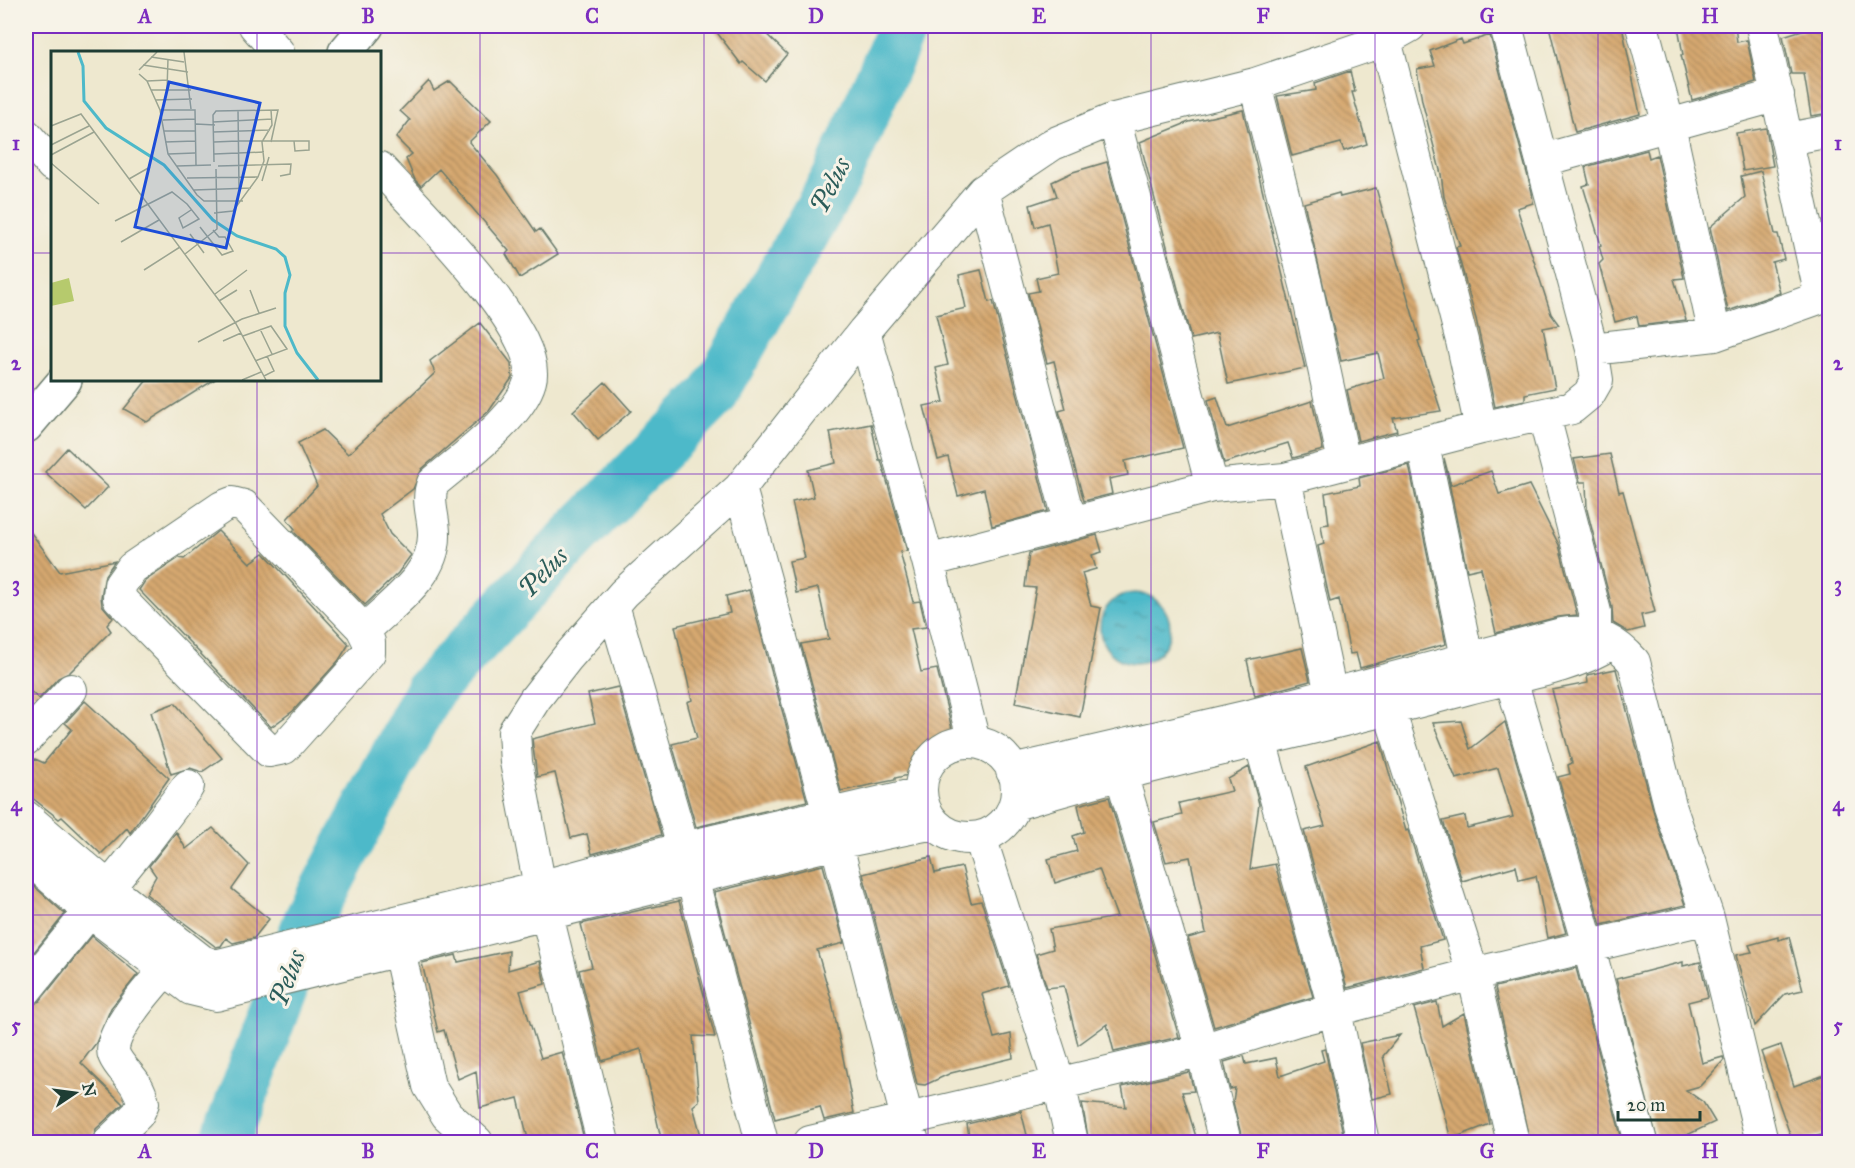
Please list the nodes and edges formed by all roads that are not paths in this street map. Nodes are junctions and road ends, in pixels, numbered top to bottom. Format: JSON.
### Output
{"nodes":[{"id":1,"x":255,"y":26,"type":"edge"},
{"id":2,"x":367,"y":26,"type":"edge"},
{"id":3,"x":1506,"y":26,"type":"edge"},
{"id":4,"x":1642,"y":26,"type":"edge"},
{"id":5,"x":1762,"y":26,"type":"edge"},
{"id":6,"x":1398,"y":33,"type":"edge"},
{"id":7,"x":277,"y":51,"type":"edge"},
{"id":8,"x":346,"y":51,"type":"edge"},
{"id":9,"x":1255,"y":84,"type":"junction"},
{"id":10,"x":1778,"y":95,"type":"junction"},
{"id":11,"x":1114,"y":119,"type":"junction"},
{"id":12,"x":1669,"y":126,"type":"junction"},
{"id":13,"x":1830,"y":131,"type":"edge"},
{"id":14,"x":26,"y":135,"type":"edge"},
{"id":15,"x":1788,"y":139,"type":"junction"},
{"id":16,"x":1543,"y":160,"type":"junction"},
{"id":17,"x":51,"y":164,"type":"edge"},
{"id":18,"x":381,"y":169,"type":"edge"},
{"id":19,"x":982,"y":191,"type":"junction"},
{"id":20,"x":1826,"y":295,"type":"edge"},
{"id":21,"x":864,"y":331,"type":"junction"},
{"id":22,"x":1715,"y":335,"type":"junction"},
{"id":23,"x":1592,"y":349,"type":"junction"},
{"id":24,"x":64,"y":381,"type":"edge"},
{"id":25,"x":1544,"y":416,"type":"junction"},
{"id":26,"x":26,"y":426,"type":"edge"},
{"id":27,"x":1480,"y":428,"type":"junction"},
{"id":28,"x":1423,"y":445,"type":"junction"},
{"id":29,"x":1344,"y":462,"type":"junction"},
{"id":30,"x":1285,"y":479,"type":"junction"},
{"id":31,"x":1212,"y":486,"type":"junction"},
{"id":32,"x":740,"y":488,"type":"junction"},
{"id":33,"x":1074,"y":523,"type":"junction"},
{"id":34,"x":928,"y":561,"type":"junction"},
{"id":35,"x":613,"y":606,"type":"junction"},
{"id":36,"x":362,"y":628,"type":"junction"},
{"id":37,"x":1603,"y":638,"type":"junction"},
{"id":38,"x":1506,"y":662,"type":"junction"},
{"id":39,"x":1469,"y":673,"type":"junction"},
{"id":40,"x":1379,"y":680,"type":"junction"},
{"id":41,"x":71,"y":690,"type":"dead end"},
{"id":42,"x":1333,"y":708,"type":"junction"},
{"id":43,"x":1389,"y":711,"type":"junction"},
{"id":44,"x":1257,"y":727,"type":"junction"},
{"id":45,"x":26,"y":739,"type":"edge"},
{"id":46,"x":974,"y":742,"type":"junction"},
{"id":47,"x":1118,"y":761,"type":"junction"},
{"id":48,"x":1012,"y":771,"type":"junction"},
{"id":49,"x":188,"y":786,"type":"dead end"},
{"id":50,"x":921,"y":793,"type":"junction"},
{"id":51,"x":1015,"y":804,"type":"junction"},
{"id":52,"x":26,"y":817,"type":"edge"},
{"id":53,"x":934,"y":823,"type":"junction"},
{"id":54,"x":833,"y":829,"type":"junction"},
{"id":55,"x":980,"y":837,"type":"junction"},
{"id":56,"x":683,"y":848,"type":"junction"},
{"id":57,"x":26,"y":856,"type":"edge"},
{"id":58,"x":692,"y":878,"type":"junction"},
{"id":59,"x":100,"y":900,"type":"junction"},
{"id":60,"x":544,"y":900,"type":"junction"},
{"id":61,"x":1708,"y":918,"type":"junction"},
{"id":62,"x":388,"y":938,"type":"junction"},
{"id":63,"x":1589,"y":948,"type":"junction"},
{"id":64,"x":175,"y":959,"type":"junction"},
{"id":65,"x":1473,"y":974,"type":"junction"},
{"id":66,"x":26,"y":990,"type":"edge"},
{"id":67,"x":1335,"y":1011,"type":"junction"},
{"id":68,"x":1202,"y":1050,"type":"junction"},
{"id":69,"x":1059,"y":1083,"type":"junction"},
{"id":70,"x":911,"y":1131,"type":"edge"},
{"id":71,"x":109,"y":1143,"type":"edge"},
{"id":72,"x":477,"y":1143,"type":"edge"},
{"id":73,"x":603,"y":1143,"type":"edge"},
{"id":74,"x":762,"y":1143,"type":"edge"},
{"id":75,"x":810,"y":1143,"type":"edge"},
{"id":76,"x":1072,"y":1143,"type":"edge"},
{"id":77,"x":1225,"y":1143,"type":"edge"},
{"id":78,"x":1363,"y":1143,"type":"edge"},
{"id":79,"x":1514,"y":1143,"type":"edge"},
{"id":80,"x":1641,"y":1143,"type":"edge"},
{"id":81,"x":1762,"y":1143,"type":"edge"}],
"edges":[{"from":1,"to":7,"type":"street"},
{"from":2,"to":8,"type":"street"},
{"from":3,"to":16,"type":"street"},
{"from":4,"to":12,"type":"street"},
{"from":5,"to":10,"type":"street"},
{"from":6,"to":9,"type":"street"},
{"from":6,"to":27,"type":"street"},
{"from":9,"to":11,"type":"street"},
{"from":9,"to":29,"type":"street"},
{"from":10,"to":12,"type":"street"},
{"from":10,"to":15,"type":"street"},
{"from":11,"to":19,"type":"street"},
{"from":11,"to":31,"type":"street"},
{"from":12,"to":16,"type":"street"},
{"from":12,"to":22,"type":"street"},
{"from":13,"to":15,"type":"street"},
{"from":14,"to":17,"type":"street"},
{"from":15,"to":20,"type":"street"},
{"from":16,"to":23,"type":"street"},
{"from":18,"to":36,"type":"street"},
{"from":19,"to":21,"type":"street"},
{"from":19,"to":33,"type":"street"},
{"from":20,"to":22,"type":"street"},
{"from":21,"to":32,"type":"street"},
{"from":21,"to":34,"type":"street"},
{"from":22,"to":23,"type":"street"},
{"from":23,"to":25,"type":"street"},
{"from":24,"to":26,"type":"street"},
{"from":25,"to":27,"type":"street"},
{"from":25,"to":37,"type":"street"},
{"from":27,"to":28,"type":"street"},
{"from":28,"to":29,"type":"street"},
{"from":28,"to":39,"type":"street"},
{"from":29,"to":30,"type":"street"},
{"from":30,"to":31,"type":"street"},
{"from":30,"to":42,"type":"street"},
{"from":31,"to":33,"type":"street"},
{"from":32,"to":35,"type":"street"},
{"from":32,"to":54,"type":"street"},
{"from":33,"to":34,"type":"street"},
{"from":34,"to":46,"type":"street"},
{"from":35,"to":56,"type":"street"},
{"from":35,"to":60,"type":"street"},
{"from":36,"to":36,"type":"street"},
{"from":37,"to":38,"type":"street"},
{"from":37,"to":61,"type":"street"},
{"from":38,"to":39,"type":"street"},
{"from":38,"to":63,"type":"street"},
{"from":39,"to":40,"type":"street"},
{"from":39,"to":43,"type":"street"},
{"from":40,"to":42,"type":"street"},
{"from":40,"to":43,"type":"street"},
{"from":41,"to":45,"type":"street"},
{"from":42,"to":43,"type":"street"},
{"from":42,"to":44,"type":"street"},
{"from":43,"to":65,"type":"street"},
{"from":44,"to":47,"type":"street"},
{"from":44,"to":67,"type":"street"},
{"from":46,"to":48,"type":"street"},
{"from":46,"to":50,"type":"street"},
{"from":47,"to":48,"type":"street"},
{"from":47,"to":51,"type":"street"},
{"from":47,"to":68,"type":"street"},
{"from":48,"to":51,"type":"street"},
{"from":49,"to":59,"type":"street"},
{"from":50,"to":53,"type":"street"},
{"from":50,"to":54,"type":"street"},
{"from":51,"to":55,"type":"street"},
{"from":52,"to":59,"type":"street"},
{"from":53,"to":54,"type":"street"},
{"from":53,"to":55,"type":"street"},
{"from":54,"to":56,"type":"street"},
{"from":54,"to":58,"type":"street"},
{"from":54,"to":70,"type":"street"},
{"from":55,"to":69,"type":"street"},
{"from":56,"to":58,"type":"street"},
{"from":56,"to":60,"type":"street"},
{"from":57,"to":59,"type":"street"},
{"from":58,"to":60,"type":"street"},
{"from":58,"to":74,"type":"street"},
{"from":59,"to":64,"type":"street"},
{"from":59,"to":66,"type":"street"},
{"from":60,"to":62,"type":"street"},
{"from":60,"to":73,"type":"street"},
{"from":61,"to":63,"type":"street"},
{"from":61,"to":81,"type":"street"},
{"from":62,"to":64,"type":"street"},
{"from":62,"to":72,"type":"street"},
{"from":63,"to":65,"type":"street"},
{"from":63,"to":80,"type":"street"},
{"from":64,"to":71,"type":"street"},
{"from":65,"to":67,"type":"street"},
{"from":65,"to":79,"type":"street"},
{"from":67,"to":68,"type":"street"},
{"from":67,"to":78,"type":"street"},
{"from":68,"to":69,"type":"street"},
{"from":68,"to":77,"type":"street"},
{"from":69,"to":70,"type":"street"},
{"from":69,"to":76,"type":"street"},
{"from":70,"to":75,"type":"street"}]}
